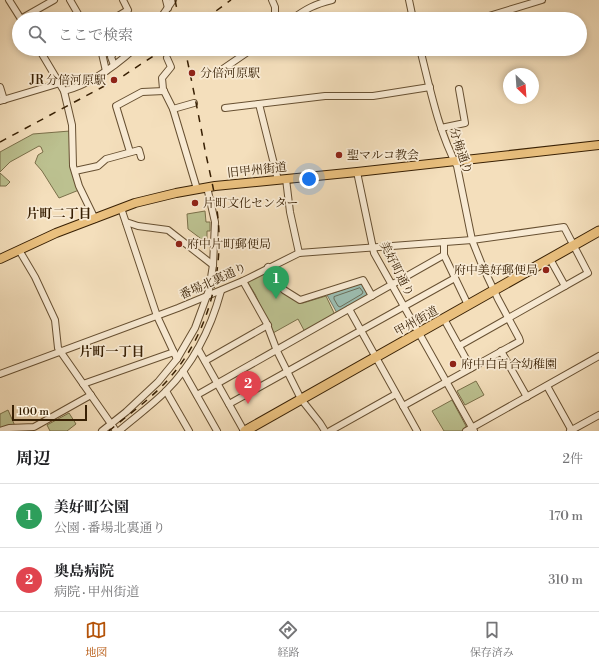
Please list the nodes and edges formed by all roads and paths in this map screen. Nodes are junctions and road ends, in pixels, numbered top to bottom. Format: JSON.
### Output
{"nodes":[{"id":1,"x":9,"y":0,"type":"edge"},
{"id":2,"x":54,"y":0,"type":"edge"},
{"id":3,"x":70,"y":0,"type":"edge"},
{"id":4,"x":123,"y":0,"type":"edge"},
{"id":5,"x":166,"y":0,"type":"edge"},
{"id":6,"x":173,"y":0,"type":"edge"},
{"id":7,"x":272,"y":0,"type":"edge"},
{"id":8,"x":409,"y":0,"type":"edge"},
{"id":9,"x":542,"y":0,"type":"edge"},
{"id":10,"x":327,"y":1,"type":"edge"},
{"id":11,"x":168,"y":8,"type":"junction"},
{"id":12,"x":18,"y":12,"type":"edge"},
{"id":13,"x":33,"y":12,"type":"edge"},
{"id":14,"x":77,"y":12,"type":"edge"},
{"id":15,"x":125,"y":12,"type":"edge"},
{"id":16,"x":165,"y":12,"type":"edge"},
{"id":17,"x":275,"y":12,"type":"edge"},
{"id":18,"x":302,"y":12,"type":"edge"},
{"id":19,"x":412,"y":12,"type":"edge"},
{"id":20,"x":502,"y":12,"type":"edge"},
{"id":21,"x":43,"y":56,"type":"edge"},
{"id":22,"x":103,"y":56,"type":"edge"},
{"id":23,"x":112,"y":56,"type":"edge"},
{"id":24,"x":125,"y":56,"type":"edge"},
{"id":25,"x":242,"y":56,"type":"edge"},
{"id":26,"x":422,"y":56,"type":"edge"},
{"id":27,"x":167,"y":58,"type":"dead end"},
{"id":28,"x":114,"y":65,"type":"junction"},
{"id":29,"x":106,"y":71,"type":"junction"},
{"id":30,"x":216,"y":73,"type":"dead end"},
{"id":31,"x":60,"y":83,"type":"junction"},
{"id":32,"x":0,"y":87,"type":"edge"},
{"id":33,"x":430,"y":88,"type":"junction"},
{"id":34,"x":459,"y":89,"type":"dead end"},
{"id":35,"x":64,"y":91,"type":"junction"},
{"id":36,"x":164,"y":91,"type":"junction"},
{"id":37,"x":2,"y":101,"type":"edge"},
{"id":38,"x":194,"y":103,"type":"dead end"},
{"id":39,"x":259,"y":104,"type":"junction"},
{"id":40,"x":225,"y":108,"type":"dead end"},
{"id":41,"x":173,"y":109,"type":"junction"},
{"id":42,"x":442,"y":128,"type":"junction"},
{"id":43,"x":599,"y":145,"type":"edge"},
{"id":44,"x":130,"y":152,"type":"junction"},
{"id":45,"x":141,"y":157,"type":"dead end"},
{"id":46,"x":455,"y":161,"type":"junction"},
{"id":47,"x":74,"y":171,"type":"junction"},
{"id":48,"x":357,"y":172,"type":"junction"},
{"id":49,"x":282,"y":180,"type":"junction"},
{"id":50,"x":207,"y":187,"type":"junction"},
{"id":51,"x":196,"y":189,"type":"junction"},
{"id":52,"x":121,"y":208,"type":"junction"},
{"id":53,"x":95,"y":218,"type":"junction"},
{"id":54,"x":126,"y":222,"type":"junction"},
{"id":55,"x":599,"y":231,"type":"edge"},
{"id":56,"x":472,"y":240,"type":"junction"},
{"id":57,"x":444,"y":242,"type":"junction"},
{"id":58,"x":574,"y":245,"type":"junction"},
{"id":59,"x":372,"y":248,"type":"junction"},
{"id":60,"x":19,"y":250,"type":"junction"},
{"id":61,"x":299,"y":253,"type":"junction"},
{"id":62,"x":444,"y":255,"type":"junction"},
{"id":63,"x":0,"y":259,"type":"edge"},
{"id":64,"x":550,"y":259,"type":"junction"},
{"id":65,"x":213,"y":265,"type":"junction"},
{"id":66,"x":268,"y":268,"type":"junction"},
{"id":67,"x":455,"y":278,"type":"junction"},
{"id":68,"x":243,"y":281,"type":"junction"},
{"id":69,"x":392,"y":285,"type":"junction"},
{"id":70,"x":565,"y":286,"type":"junction"},
{"id":71,"x":221,"y":291,"type":"junction"},
{"id":72,"x":496,"y":295,"type":"junction"},
{"id":73,"x":207,"y":296,"type":"junction"},
{"id":74,"x":372,"y":296,"type":"junction"},
{"id":75,"x":468,"y":305,"type":"junction"},
{"id":76,"x":404,"y":306,"type":"junction"},
{"id":77,"x":349,"y":309,"type":"junction"},
{"id":78,"x":157,"y":316,"type":"junction"},
{"id":79,"x":508,"y":318,"type":"junction"},
{"id":80,"x":444,"y":319,"type":"junction"},
{"id":81,"x":268,"y":325,"type":"junction"},
{"id":82,"x":361,"y":331,"type":"junction"},
{"id":83,"x":419,"y":333,"type":"junction"},
{"id":84,"x":459,"y":346,"type":"junction"},
{"id":85,"x":198,"y":349,"type":"junction"},
{"id":86,"x":60,"y":351,"type":"junction"},
{"id":87,"x":277,"y":351,"type":"junction"},
{"id":88,"x":501,"y":351,"type":"junction"},
{"id":89,"x":174,"y":352,"type":"junction"},
{"id":90,"x":599,"y":356,"type":"edge"},
{"id":91,"x":375,"y":357,"type":"junction"},
{"id":92,"x":177,"y":359,"type":"junction"},
{"id":93,"x":204,"y":361,"type":"junction"},
{"id":94,"x":471,"y":368,"type":"junction"},
{"id":95,"x":183,"y":371,"type":"junction"},
{"id":96,"x":287,"y":372,"type":"junction"},
{"id":97,"x":0,"y":374,"type":"edge"},
{"id":98,"x":446,"y":382,"type":"junction"},
{"id":99,"x":217,"y":383,"type":"junction"},
{"id":100,"x":83,"y":384,"type":"junction"},
{"id":101,"x":547,"y":386,"type":"junction"},
{"id":102,"x":166,"y":390,"type":"junction"},
{"id":103,"x":396,"y":394,"type":"junction"},
{"id":104,"x":91,"y":395,"type":"junction"},
{"id":105,"x":197,"y":395,"type":"junction"},
{"id":106,"x":526,"y":397,"type":"junction"},
{"id":107,"x":301,"y":399,"type":"junction"},
{"id":108,"x":229,"y":404,"type":"junction"},
{"id":109,"x":403,"y":406,"type":"junction"},
{"id":110,"x":599,"y":415,"type":"edge"},
{"id":111,"x":111,"y":423,"type":"junction"},
{"id":112,"x":35,"y":429,"type":"edge"},
{"id":113,"x":186,"y":430,"type":"edge"},
{"id":114,"x":471,"y":430,"type":"edge"},
{"id":115,"x":0,"y":431,"type":"edge"},
{"id":116,"x":102,"y":431,"type":"edge"},
{"id":117,"x":116,"y":431,"type":"edge"},
{"id":118,"x":119,"y":431,"type":"edge"},
{"id":119,"x":217,"y":431,"type":"edge"},
{"id":120,"x":245,"y":431,"type":"edge"},
{"id":121,"x":325,"y":431,"type":"edge"},
{"id":122,"x":330,"y":431,"type":"edge"},
{"id":123,"x":417,"y":431,"type":"edge"},
{"id":124,"x":571,"y":431,"type":"edge"}],
"edges":[{"from":1,"to":12,"type":"street"},
{"from":2,"to":13,"type":"street"},
{"from":3,"to":14,"type":"street"},
{"from":4,"to":15,"type":"street"},
{"from":5,"to":11,"type":"street"},
{"from":6,"to":11,"type":"street"},
{"from":7,"to":17,"type":"street"},
{"from":8,"to":19,"type":"street"},
{"from":9,"to":20,"type":"street"},
{"from":10,"to":18,"type":"street"},
{"from":11,"to":16,"type":"street"},
{"from":21,"to":31,"type":"street"},
{"from":22,"to":29,"type":"street"},
{"from":23,"to":28,"type":"street"},
{"from":24,"to":28,"type":"street"},
{"from":25,"to":30,"type":"street"},
{"from":26,"to":33,"type":"street","name":"分梅通り"},
{"from":27,"to":36,"type":"street"},
{"from":28,"to":29,"type":"street"},
{"from":29,"to":35,"type":"street"},
{"from":31,"to":35,"type":"street"},
{"from":31,"to":37,"type":"street"},
{"from":32,"to":37,"type":"street"},
{"from":33,"to":39,"type":"street"},
{"from":33,"to":42,"type":"street","name":"分梅通り"},
{"from":34,"to":42,"type":"street"},
{"from":35,"to":47,"type":"street"},
{"from":36,"to":41,"type":"street"},
{"from":36,"to":44,"type":"street"},
{"from":38,"to":41,"type":"street"},
{"from":39,"to":40,"type":"street"},
{"from":39,"to":49,"type":"street"},
{"from":41,"to":51,"type":"street"},
{"from":42,"to":46,"type":"street","name":"分梅通り"},
{"from":43,"to":46,"type":"main road","name":"旧甲州街道"},
{"from":44,"to":45,"type":"street"},
{"from":44,"to":47,"type":"street"},
{"from":46,"to":48,"type":"main road","name":"旧甲州街道"},
{"from":46,"to":56,"type":"street","name":"分梅通り"},
{"from":47,"to":53,"type":"street"},
{"from":48,"to":49,"type":"main road","name":"旧甲州街道"},
{"from":48,"to":59,"type":"street","name":"美好町通り"},
{"from":49,"to":50,"type":"main road","name":"旧甲州街道"},
{"from":49,"to":61,"type":"street"},
{"from":50,"to":51,"type":"main road","name":"旧甲州街道"},
{"from":50,"to":65,"type":"street"},
{"from":51,"to":52,"type":"main road","name":"旧甲州街道"},
{"from":52,"to":53,"type":"main road","name":"旧甲州街道"},
{"from":52,"to":54,"type":"street"},
{"from":53,"to":60,"type":"main road","name":"旧甲州街道"},
{"from":54,"to":65,"type":"street"},
{"from":54,"to":78,"type":"street"},
{"from":55,"to":58,"type":"highway","name":"甲州街道"},
{"from":56,"to":57,"type":"street","name":"番場北裏通り"},
{"from":56,"to":58,"type":"street","name":"番場北裏通り"},
{"from":56,"to":72,"type":"street","name":"分梅通り"},
{"from":57,"to":59,"type":"street","name":"番場北裏通り"},
{"from":57,"to":62,"type":"street"},
{"from":58,"to":64,"type":"highway","name":"甲州街道"},
{"from":58,"to":70,"type":"street"},
{"from":59,"to":61,"type":"street","name":"番場北裏通り"},
{"from":59,"to":69,"type":"street","name":"美好町通り"},
{"from":60,"to":63,"type":"main road","name":"旧甲州街道"},
{"from":60,"to":86,"type":"street"},
{"from":61,"to":66,"type":"street","name":"番場北裏通り"},
{"from":62,"to":67,"type":"street"},
{"from":62,"to":69,"type":"street"},
{"from":64,"to":70,"type":"street"},
{"from":64,"to":72,"type":"highway","name":"甲州街道"},
{"from":65,"to":73,"type":"street"},
{"from":66,"to":68,"type":"street","name":"番場北裏通り"},
{"from":66,"to":74,"type":"street"},
{"from":67,"to":75,"type":"street"},
{"from":67,"to":76,"type":"street"},
{"from":68,"to":71,"type":"street","name":"番場北裏通り"},
{"from":68,"to":81,"type":"street"},
{"from":69,"to":74,"type":"street"},
{"from":69,"to":76,"type":"street","name":"美好町通り"},
{"from":70,"to":79,"type":"street"},
{"from":71,"to":73,"type":"street","name":"番場北裏通り"},
{"from":71,"to":85,"type":"street"},
{"from":72,"to":75,"type":"highway","name":"甲州街道"},
{"from":72,"to":79,"type":"street","name":"分梅通り"},
{"from":73,"to":78,"type":"street","name":"番場北裏通り"},
{"from":73,"to":92,"type":"street"},
{"from":74,"to":77,"type":"street"},
{"from":75,"to":80,"type":"highway","name":"甲州街道"},
{"from":76,"to":82,"type":"street"},
{"from":76,"to":83,"type":"street","name":"美好町通り"},
{"from":77,"to":82,"type":"street"},
{"from":77,"to":87,"type":"street"},
{"from":78,"to":86,"type":"street","name":"番場北裏通り"},
{"from":78,"to":89,"type":"street"},
{"from":79,"to":84,"type":"street"},
{"from":79,"to":88,"type":"street","name":"分梅通り"},
{"from":80,"to":83,"type":"highway","name":"甲州街道"},
{"from":80,"to":84,"type":"street"},
{"from":81,"to":87,"type":"street"},
{"from":81,"to":93,"type":"street"},
{"from":82,"to":91,"type":"street"},
{"from":82,"to":96,"type":"street"},
{"from":83,"to":91,"type":"highway","name":"甲州街道"},
{"from":83,"to":98,"type":"street","name":"美好町通り"},
{"from":84,"to":94,"type":"street"},
{"from":85,"to":93,"type":"street"},
{"from":85,"to":95,"type":"street"},
{"from":86,"to":97,"type":"street","name":"番場北裏通り"},
{"from":86,"to":100,"type":"street"},
{"from":87,"to":96,"type":"street"},
{"from":87,"to":99,"type":"street"},
{"from":88,"to":94,"type":"street"},
{"from":88,"to":106,"type":"street"},
{"from":89,"to":92,"type":"street"},
{"from":89,"to":100,"type":"street"},
{"from":90,"to":101,"type":"street"},
{"from":91,"to":103,"type":"street"},
{"from":91,"to":107,"type":"highway","name":"甲州街道"},
{"from":92,"to":111,"type":"street"},
{"from":93,"to":99,"type":"street"},
{"from":94,"to":98,"type":"street"},
{"from":95,"to":102,"type":"street"},
{"from":95,"to":105,"type":"street"},
{"from":96,"to":107,"type":"street"},
{"from":96,"to":108,"type":"street"},
{"from":98,"to":109,"type":"street"},
{"from":98,"to":114,"type":"street","name":"美好町通り"},
{"from":99,"to":105,"type":"street"},
{"from":99,"to":108,"type":"street"},
{"from":100,"to":104,"type":"street"},
{"from":101,"to":106,"type":"street"},
{"from":101,"to":124,"type":"street"},
{"from":102,"to":113,"type":"street"},
{"from":102,"to":118,"type":"street"},
{"from":103,"to":109,"type":"street"},
{"from":103,"to":122,"type":"street"},
{"from":104,"to":111,"type":"street"},
{"from":104,"to":112,"type":"street"},
{"from":105,"to":119,"type":"street"},
{"from":106,"to":114,"type":"street"},
{"from":107,"to":120,"type":"highway","name":"甲州街道"},
{"from":107,"to":121,"type":"street"},
{"from":108,"to":120,"type":"street"},
{"from":109,"to":123,"type":"street"},
{"from":110,"to":124,"type":"street"},
{"from":111,"to":116,"type":"street"},
{"from":111,"to":117,"type":"street"},
{"from":112,"to":115,"type":"street"}]}
